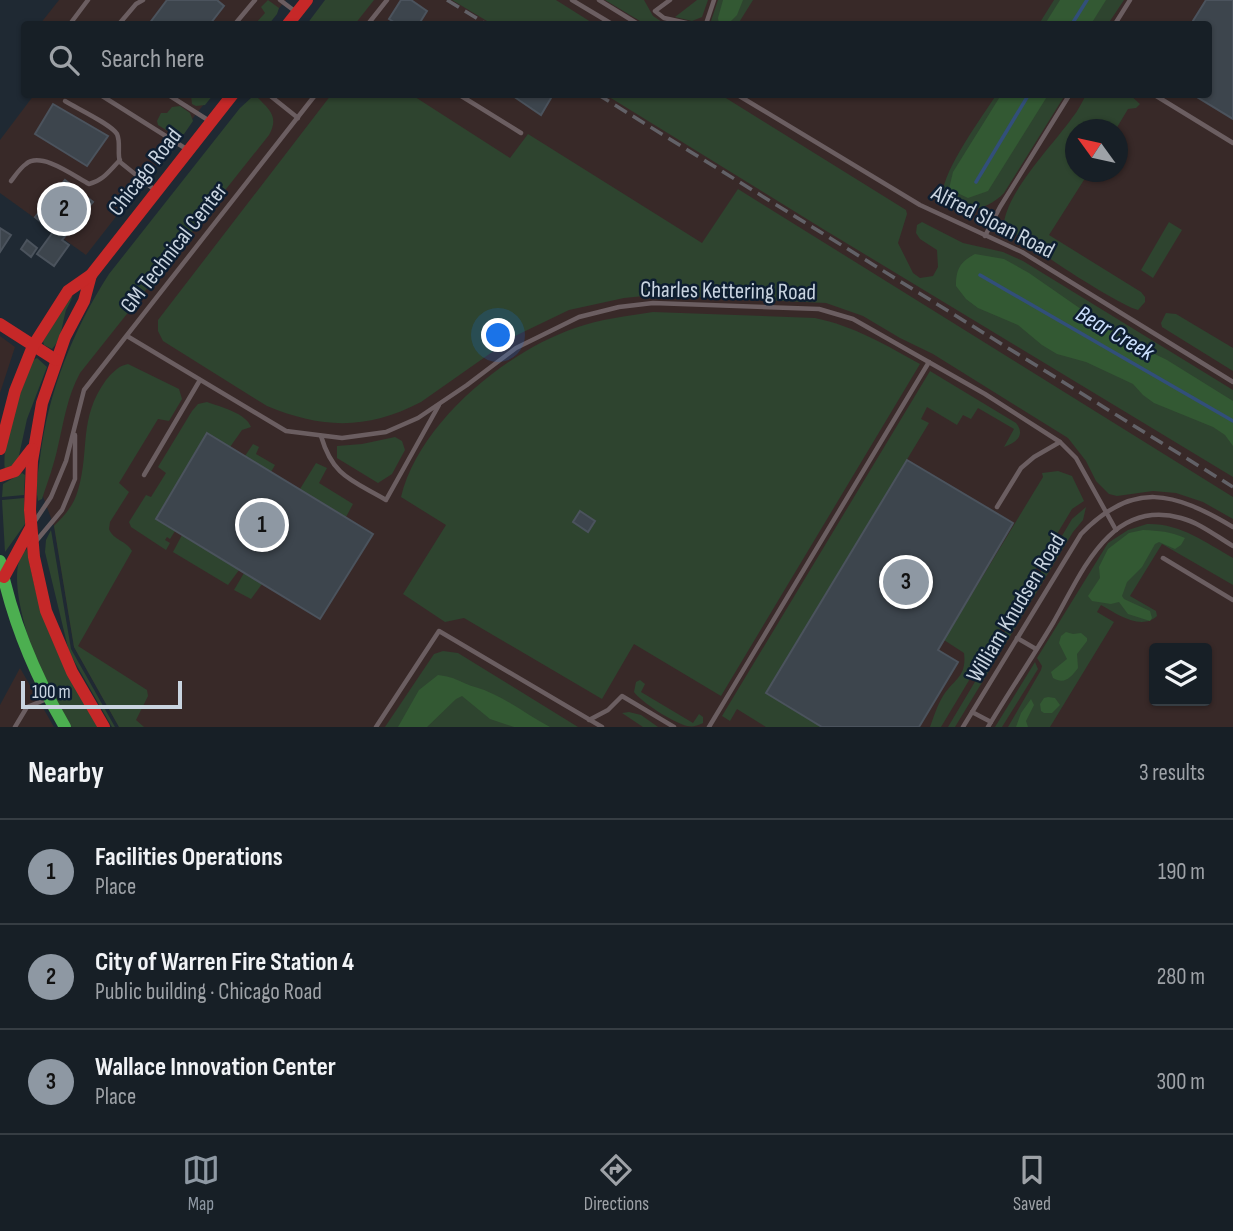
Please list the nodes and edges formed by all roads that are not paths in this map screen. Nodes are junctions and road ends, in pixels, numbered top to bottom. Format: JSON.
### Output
{"nodes":[{"id":1,"x":88,"y":0,"type":"edge"},
{"id":2,"x":144,"y":0,"type":"edge"},
{"id":3,"x":255,"y":0,"type":"edge"},
{"id":4,"x":280,"y":0,"type":"edge"},
{"id":5,"x":307,"y":0,"type":"edge"},
{"id":6,"x":387,"y":0,"type":"edge"},
{"id":7,"x":572,"y":0,"type":"edge"},
{"id":8,"x":599,"y":0,"type":"edge"},
{"id":9,"x":670,"y":0,"type":"edge"},
{"id":10,"x":714,"y":0,"type":"edge"},
{"id":11,"x":1130,"y":0,"type":"edge"},
{"id":12,"x":297,"y":13,"type":"junction"},
{"id":13,"x":73,"y":21,"type":"edge"},
{"id":14,"x":122,"y":21,"type":"edge"},
{"id":15,"x":238,"y":21,"type":"edge"},
{"id":16,"x":290,"y":21,"type":"edge"},
{"id":17,"x":370,"y":21,"type":"edge"},
{"id":18,"x":607,"y":21,"type":"edge"},
{"id":19,"x":633,"y":21,"type":"edge"},
{"id":20,"x":678,"y":21,"type":"edge"},
{"id":21,"x":707,"y":21,"type":"edge"},
{"id":22,"x":1117,"y":21,"type":"edge"},
{"id":23,"x":105,"y":98,"type":"edge"},
{"id":24,"x":178,"y":98,"type":"edge"},
{"id":25,"x":230,"y":98,"type":"edge"},
{"id":26,"x":273,"y":98,"type":"edge"},
{"id":27,"x":313,"y":98,"type":"edge"},
{"id":28,"x":464,"y":98,"type":"edge"},
{"id":29,"x":743,"y":98,"type":"edge"},
{"id":30,"x":1068,"y":98,"type":"edge"},
{"id":31,"x":1160,"y":98,"type":"edge"},
{"id":32,"x":65,"y":101,"type":"dead end"},
{"id":33,"x":298,"y":118,"type":"junction"},
{"id":34,"x":212,"y":122,"type":"junction"},
{"id":35,"x":521,"y":133,"type":"dead end"},
{"id":36,"x":1233,"y":143,"type":"edge"},
{"id":37,"x":189,"y":150,"type":"junction"},
{"id":38,"x":120,"y":160,"type":"junction"},
{"id":39,"x":11,"y":181,"type":"dead end"},
{"id":40,"x":156,"y":191,"type":"junction"},
{"id":41,"x":985,"y":236,"type":"junction"},
{"id":42,"x":90,"y":275,"type":"junction"},
{"id":43,"x":0,"y":324,"type":"edge"},
{"id":44,"x":127,"y":335,"type":"junction"},
{"id":45,"x":33,"y":346,"type":"junction"},
{"id":46,"x":56,"y":360,"type":"junction"},
{"id":47,"x":929,"y":362,"type":"junction"},
{"id":48,"x":200,"y":380,"type":"junction"},
{"id":49,"x":1233,"y":382,"type":"edge"},
{"id":50,"x":442,"y":401,"type":"junction"},
{"id":51,"x":3,"y":418,"type":"edge"},
{"id":52,"x":75,"y":430,"type":"junction"},
{"id":53,"x":321,"y":436,"type":"junction"},
{"id":54,"x":1060,"y":442,"type":"junction"},
{"id":55,"x":34,"y":446,"type":"junction"},
{"id":56,"x":0,"y":449,"type":"edge"},
{"id":57,"x":0,"y":475,"type":"edge"},
{"id":58,"x":145,"y":475,"type":"dead end"},
{"id":59,"x":997,"y":507,"type":"dead end"},
{"id":60,"x":1105,"y":512,"type":"junction"},
{"id":61,"x":31,"y":527,"type":"junction"},
{"id":62,"x":1233,"y":527,"type":"edge"},
{"id":63,"x":1116,"y":530,"type":"junction"},
{"id":64,"x":1233,"y":546,"type":"edge"},
{"id":65,"x":33,"y":547,"type":"junction"},
{"id":66,"x":1163,"y":558,"type":"dead end"},
{"id":67,"x":0,"y":561,"type":"edge"},
{"id":68,"x":3,"y":581,"type":"junction"},
{"id":69,"x":1233,"y":600,"type":"edge"},
{"id":70,"x":1017,"y":638,"type":"junction"},
{"id":71,"x":1036,"y":649,"type":"junction"},
{"id":72,"x":48,"y":698,"type":"junction"},
{"id":73,"x":972,"y":712,"type":"junction"},
{"id":74,"x":589,"y":720,"type":"junction"},
{"id":75,"x":989,"y":725,"type":"edge"},
{"id":76,"x":15,"y":727,"type":"edge"},
{"id":77,"x":65,"y":727,"type":"edge"},
{"id":78,"x":104,"y":727,"type":"edge"},
{"id":79,"x":376,"y":727,"type":"edge"},
{"id":80,"x":602,"y":727,"type":"edge"},
{"id":81,"x":673,"y":727,"type":"edge"},
{"id":82,"x":709,"y":727,"type":"edge"},
{"id":83,"x":963,"y":727,"type":"edge"}],
"edges":[{"from":1,"to":13,"type":"lane"},
{"from":2,"to":14,"type":"lane"},
{"from":3,"to":15,"type":"lane"},
{"from":4,"to":12,"type":"lane"},
{"from":5,"to":12,"type":"main road"},
{"from":6,"to":17,"type":"lane"},
{"from":7,"to":18,"type":"lane"},
{"from":8,"to":19,"type":"lane"},
{"from":9,"to":20,"type":"lane"},
{"from":10,"to":21,"type":"lane"},
{"from":11,"to":22,"type":"lane"},
{"from":12,"to":16,"type":"main road"},
{"from":23,"to":37,"type":"lane"},
{"from":24,"to":34,"type":"lane"},
{"from":25,"to":34,"type":"main road","name":"Chicago Road"},
{"from":26,"to":33,"type":"lane"},
{"from":27,"to":33,"type":"lane","name":"GM Technical Center"},
{"from":28,"to":35,"type":"lane"},
{"from":29,"to":41,"type":"lane","name":"Alfred Sloan Road"},
{"from":30,"to":41,"type":"lane"},
{"from":31,"to":36,"type":"lane"},
{"from":32,"to":38,"type":"lane"},
{"from":33,"to":44,"type":"lane","name":"GM Technical Center"},
{"from":34,"to":37,"type":"main road","name":"Chicago Road"},
{"from":37,"to":40,"type":"main road","name":"Chicago Road"},
{"from":38,"to":39,"type":"lane"},
{"from":38,"to":40,"type":"lane"},
{"from":40,"to":42,"type":"main road","name":"Chicago Road"},
{"from":41,"to":49,"type":"lane","name":"Alfred Sloan Road"},
{"from":42,"to":45,"type":"main road","name":"Chicago Road"},
{"from":42,"to":46,"type":"main road","name":"Chicago Road"},
{"from":43,"to":45,"type":"main road"},
{"from":44,"to":48,"type":"lane","name":"Charles Kettering Road"},
{"from":44,"to":52,"type":"lane","name":"GM Technical Center"},
{"from":45,"to":46,"type":"main road"},
{"from":45,"to":51,"type":"main road","name":"Chicago Road"},
{"from":46,"to":55,"type":"main road","name":"Chicago Road"},
{"from":47,"to":50,"type":"lane","name":"Charles Kettering Road"},
{"from":47,"to":54,"type":"lane","name":"Charles Kettering Road"},
{"from":47,"to":82,"type":"lane"},
{"from":48,"to":53,"type":"lane","name":"Charles Kettering Road"},
{"from":48,"to":58,"type":"lane"},
{"from":50,"to":53,"type":"lane","name":"Charles Kettering Road"},
{"from":50,"to":53,"type":"lane"},
{"from":51,"to":56,"type":"main road","name":"Chicago Road"},
{"from":52,"to":61,"type":"lane","name":"GM Technical Center"},
{"from":52,"to":65,"type":"lane","name":"GM Technical Center"},
{"from":54,"to":59,"type":"lane"},
{"from":54,"to":60,"type":"lane","name":"Charles Kettering Road"},
{"from":55,"to":57,"type":"main road"},
{"from":55,"to":61,"type":"main road","name":"Chicago Road"},
{"from":60,"to":62,"type":"lane"},
{"from":60,"to":63,"type":"lane","name":"Charles Kettering Road"},
{"from":60,"to":70,"type":"lane","name":"William Knudsen Road"},
{"from":61,"to":65,"type":"main road","name":"Chicago Road"},
{"from":61,"to":68,"type":"main road"},
{"from":63,"to":64,"type":"lane"},
{"from":63,"to":71,"type":"lane","name":"William Knudsen Road"},
{"from":65,"to":78,"type":"main road","name":"Chicago Road"},
{"from":66,"to":69,"type":"lane"},
{"from":67,"to":68,"type":"main road"},
{"from":68,"to":72,"type":"main road"},
{"from":70,"to":71,"type":"lane"},
{"from":70,"to":73,"type":"lane","name":"William Knudsen Road"},
{"from":71,"to":75,"type":"lane","name":"William Knudsen Road"},
{"from":72,"to":76,"type":"lane"},
{"from":72,"to":77,"type":"main road"},
{"from":73,"to":75,"type":"lane"},
{"from":73,"to":83,"type":"lane","name":"William Knudsen Road"},
{"from":74,"to":79,"type":"lane"},
{"from":74,"to":80,"type":"lane"},
{"from":74,"to":81,"type":"lane"}]}
